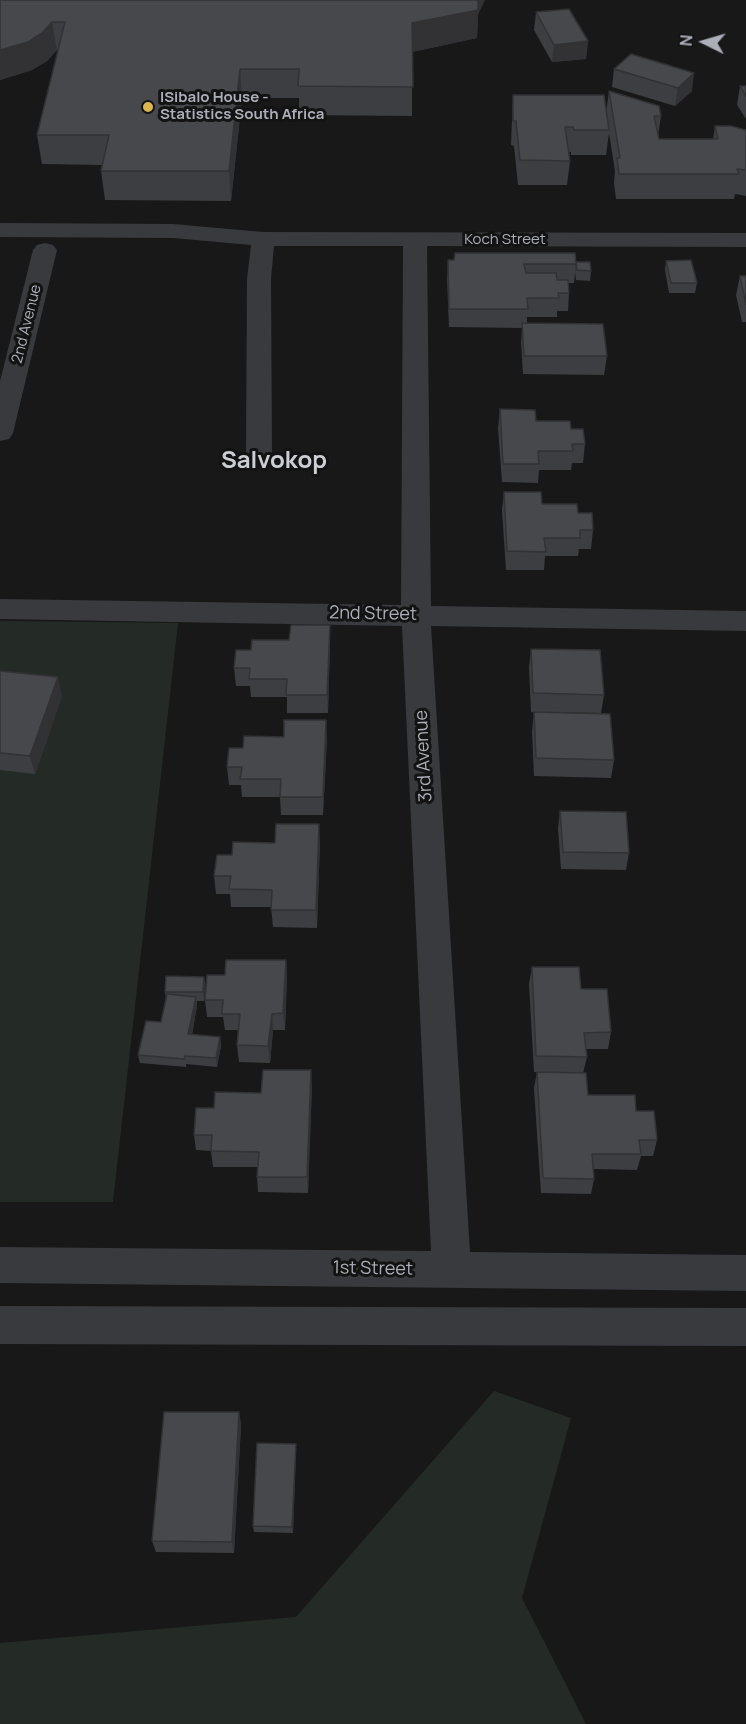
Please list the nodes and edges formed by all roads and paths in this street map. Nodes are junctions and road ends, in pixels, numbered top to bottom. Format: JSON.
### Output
{"nodes":[{"id":1,"x":0,"y":230,"type":"edge"},
{"id":2,"x":263,"y":239,"type":"junction"},
{"id":3,"x":746,"y":240,"type":"edge"},
{"id":4,"x":415,"y":241,"type":"junction"},
{"id":5,"x":0,"y":250,"type":"edge"},
{"id":6,"x":45,"y":250,"type":"junction"},
{"id":7,"x":0,"y":433,"type":"edge"},
{"id":8,"x":259,"y":452,"type":"dead end"},
{"id":9,"x":0,"y":609,"type":"edge"},
{"id":10,"x":416,"y":615,"type":"junction"},
{"id":11,"x":746,"y":621,"type":"edge"},
{"id":12,"x":0,"y":1265,"type":"edge"},
{"id":13,"x":451,"y":1270,"type":"junction"},
{"id":14,"x":746,"y":1273,"type":"edge"},
{"id":15,"x":0,"y":1325,"type":"edge"},
{"id":16,"x":746,"y":1327,"type":"edge"}],
"edges":[{"from":1,"to":2,"type":"street","name":"Koch Street"},
{"from":2,"to":4,"type":"street","name":"Koch Street"},
{"from":2,"to":6,"type":"street","name":"Koch Street"},
{"from":2,"to":8,"type":"street"},
{"from":3,"to":4,"type":"street","name":"Koch Street"},
{"from":4,"to":10,"type":"street","name":"3rd Avenue"},
{"from":5,"to":6,"type":"street","name":"Koch Street"},
{"from":6,"to":7,"type":"street","name":"2nd Avenue"},
{"from":9,"to":10,"type":"street","name":"2nd Street"},
{"from":10,"to":11,"type":"street","name":"2nd Street"},
{"from":10,"to":13,"type":"street","name":"3rd Avenue"},
{"from":12,"to":13,"type":"street","name":"1st Street"},
{"from":13,"to":14,"type":"street","name":"1st Street"},
{"from":15,"to":16,"type":"street"}]}
